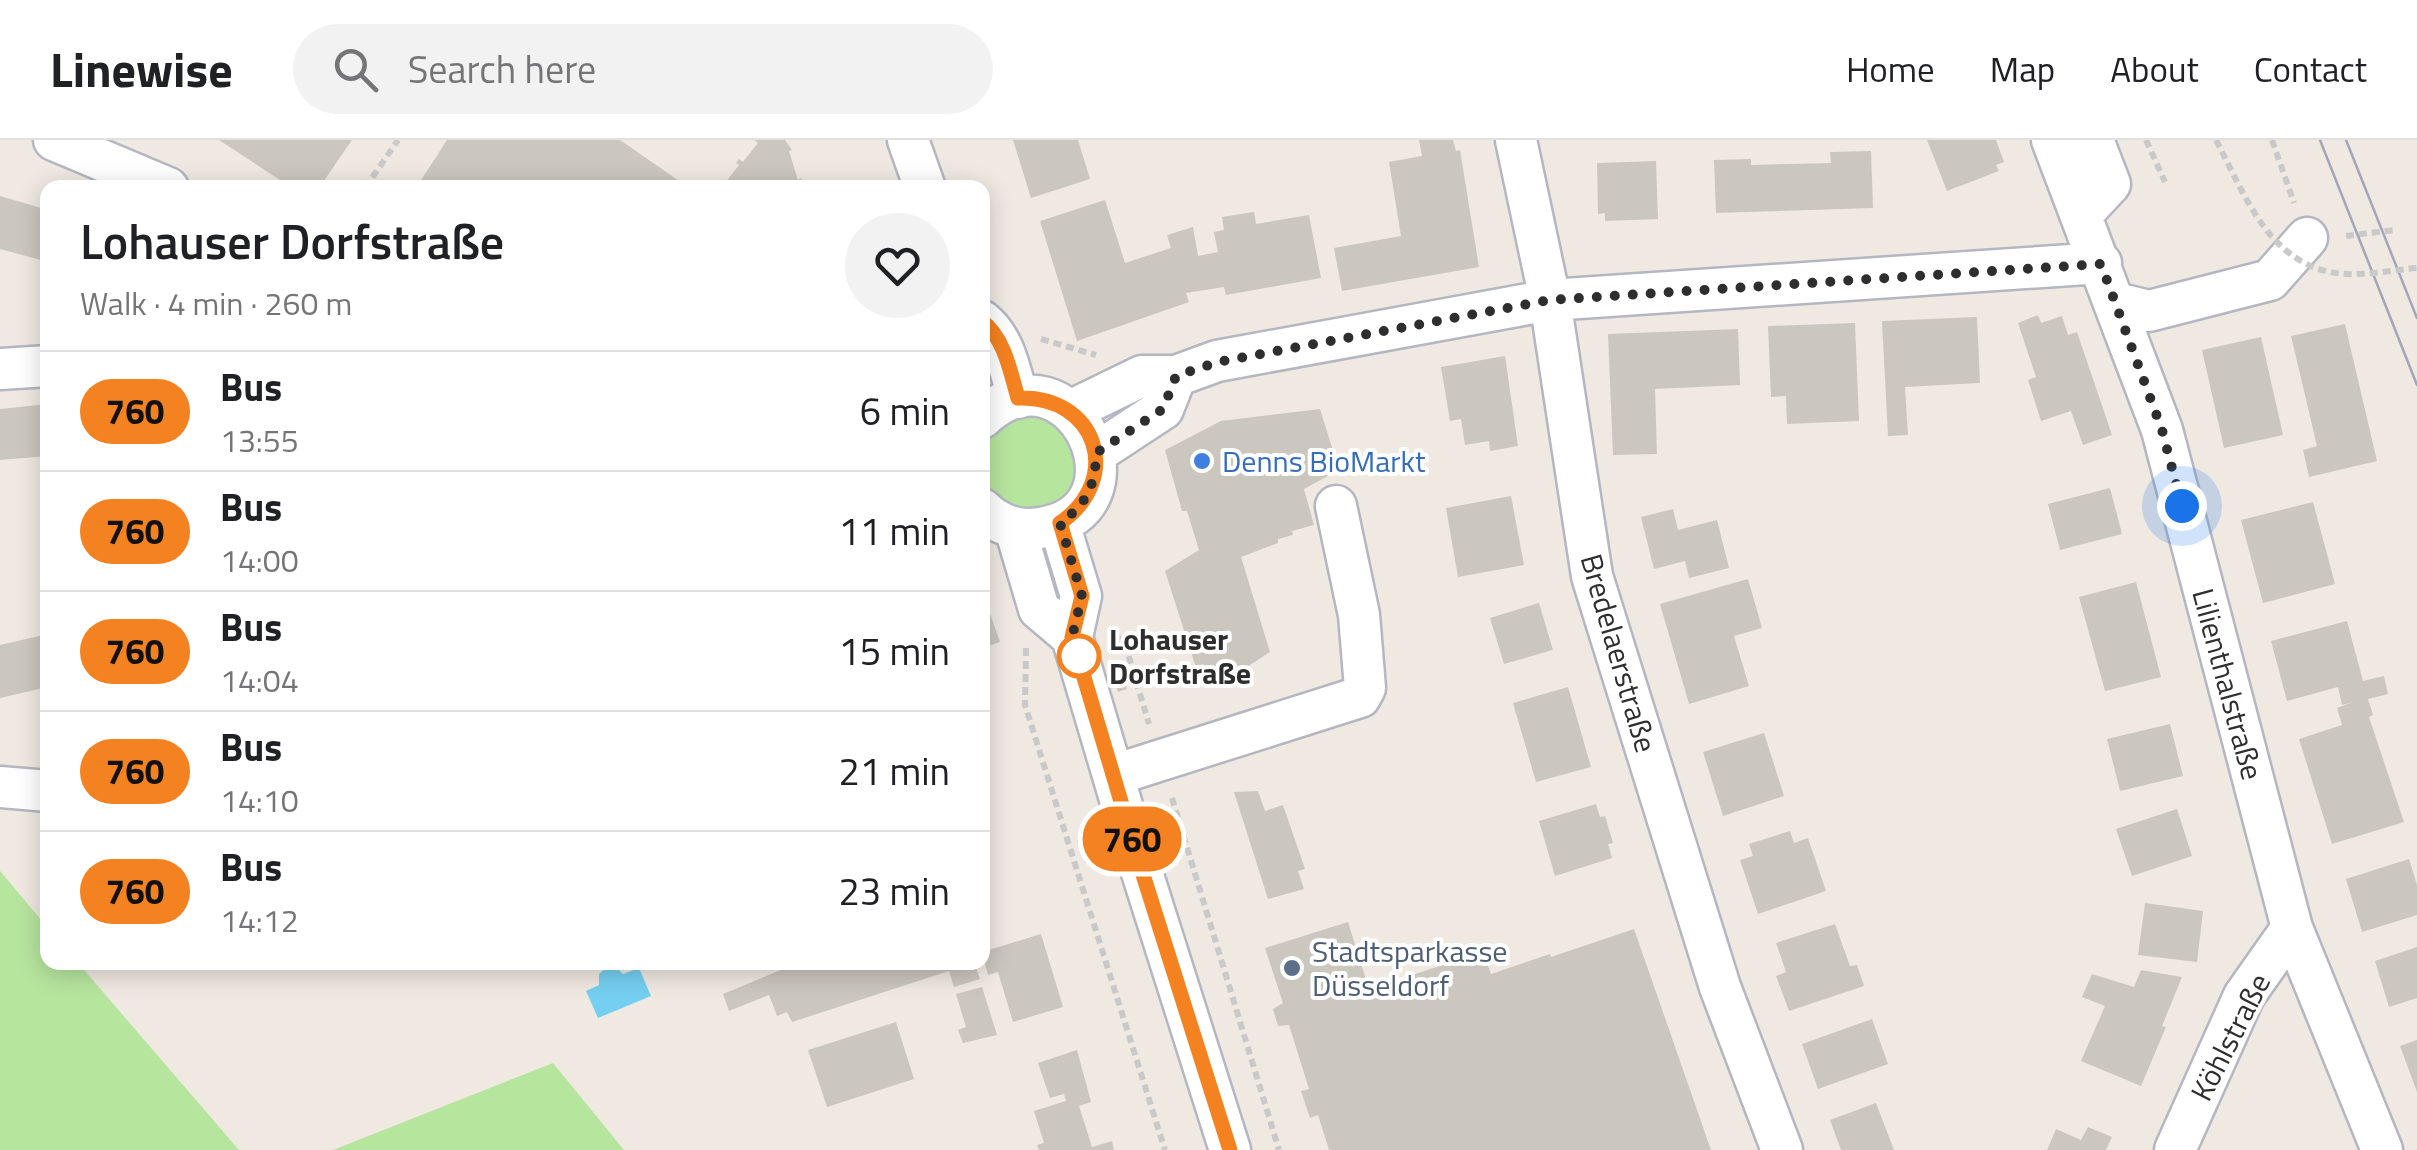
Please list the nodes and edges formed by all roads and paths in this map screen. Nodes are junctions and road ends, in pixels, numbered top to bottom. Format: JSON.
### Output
{"nodes":[{"id":1,"x":54,"y":140,"type":"edge"},
{"id":2,"x":398,"y":140,"type":"edge"},
{"id":3,"x":908,"y":140,"type":"edge"},
{"id":4,"x":1516,"y":140,"type":"edge"},
{"id":5,"x":2052,"y":140,"type":"edge"},
{"id":6,"x":2093,"y":140,"type":"edge"},
{"id":7,"x":2146,"y":140,"type":"edge"},
{"id":8,"x":2216,"y":140,"type":"edge"},
{"id":9,"x":2272,"y":140,"type":"edge"},
{"id":10,"x":149,"y":180,"type":"edge"},
{"id":11,"x":370,"y":180,"type":"edge"},
{"id":12,"x":922,"y":180,"type":"edge"},
{"id":13,"x":2164,"y":182,"type":"dead end"},
{"id":14,"x":2078,"y":204,"type":"junction"},
{"id":15,"x":2394,"y":230,"type":"dead end"},
{"id":16,"x":2306,"y":238,"type":"junction"},
{"id":17,"x":2101,"y":264,"type":"junction"},
{"id":18,"x":2417,"y":268,"type":"edge"},
{"id":19,"x":1550,"y":300,"type":"junction"},
{"id":20,"x":2116,"y":303,"type":"junction"},
{"id":21,"x":990,"y":327,"type":"edge"},
{"id":22,"x":40,"y":367,"type":"edge"},
{"id":23,"x":0,"y":370,"type":"edge"},
{"id":24,"x":1176,"y":376,"type":"junction"},
{"id":25,"x":1018,"y":398,"type":"junction"},
{"id":26,"x":1070,"y":411,"type":"junction"},
{"id":27,"x":990,"y":412,"type":"edge"},
{"id":28,"x":1096,"y":453,"type":"junction"},
{"id":29,"x":1336,"y":506,"type":"dead end"},
{"id":30,"x":999,"y":518,"type":"edge"},
{"id":31,"x":1060,"y":523,"type":"junction"},
{"id":32,"x":1026,"y":637,"type":"dead end"},
{"id":33,"x":1072,"y":637,"type":"junction"},
{"id":34,"x":1125,"y":644,"type":"dead end"},
{"id":35,"x":1160,"y":761,"type":"junction"},
{"id":36,"x":1114,"y":775,"type":"junction"},
{"id":37,"x":0,"y":787,"type":"edge"},
{"id":38,"x":40,"y":790,"type":"edge"},
{"id":39,"x":2292,"y":928,"type":"junction"},
{"id":40,"x":1166,"y":1150,"type":"edge"},
{"id":41,"x":1230,"y":1150,"type":"edge"},
{"id":42,"x":1279,"y":1150,"type":"edge"},
{"id":43,"x":1782,"y":1150,"type":"edge"},
{"id":44,"x":2175,"y":1150,"type":"edge"},
{"id":45,"x":2382,"y":1150,"type":"edge"}],
"edges":[{"from":1,"to":10,"type":"street"},
{"from":2,"to":11,"type":"path"},
{"from":3,"to":12,"type":"street"},
{"from":4,"to":19,"type":"street","name":"Bredelaerstraße"},
{"from":5,"to":14,"type":"street","name":"Lilienthalstraße"},
{"from":6,"to":14,"type":"street"},
{"from":7,"to":13,"type":"path"},
{"from":8,"to":18,"type":"path","bridge":true},
{"from":9,"to":16,"type":"path"},
{"from":14,"to":17,"type":"street","name":"Lilienthalstraße"},
{"from":15,"to":16,"type":"path"},
{"from":16,"to":20,"type":"street"},
{"from":17,"to":19,"type":"street"},
{"from":17,"to":20,"type":"street","name":"Lilienthalstraße"},
{"from":19,"to":24,"type":"street"},
{"from":19,"to":43,"type":"street","name":"Bredelaerstraße"},
{"from":20,"to":39,"type":"street","name":"Lilienthalstraße"},
{"from":21,"to":25,"type":"street"},
{"from":22,"to":23,"type":"street"},
{"from":24,"to":26,"type":"street"},
{"from":24,"to":28,"type":"street"},
{"from":25,"to":26,"type":"street"},
{"from":25,"to":27,"type":"street"},
{"from":26,"to":28,"type":"street"},
{"from":28,"to":31,"type":"street"},
{"from":29,"to":35,"type":"street"},
{"from":30,"to":31,"type":"street"},
{"from":30,"to":33,"type":"street"},
{"from":31,"to":33,"type":"street"},
{"from":32,"to":40,"type":"path"},
{"from":33,"to":36,"type":"street"},
{"from":34,"to":35,"type":"path"},
{"from":35,"to":36,"type":"street"},
{"from":35,"to":42,"type":"path"},
{"from":36,"to":41,"type":"street"},
{"from":37,"to":38,"type":"street"},
{"from":39,"to":44,"type":"street","name":"Köhlstraße"},
{"from":39,"to":45,"type":"street","name":"Lilienthalstraße"}]}
